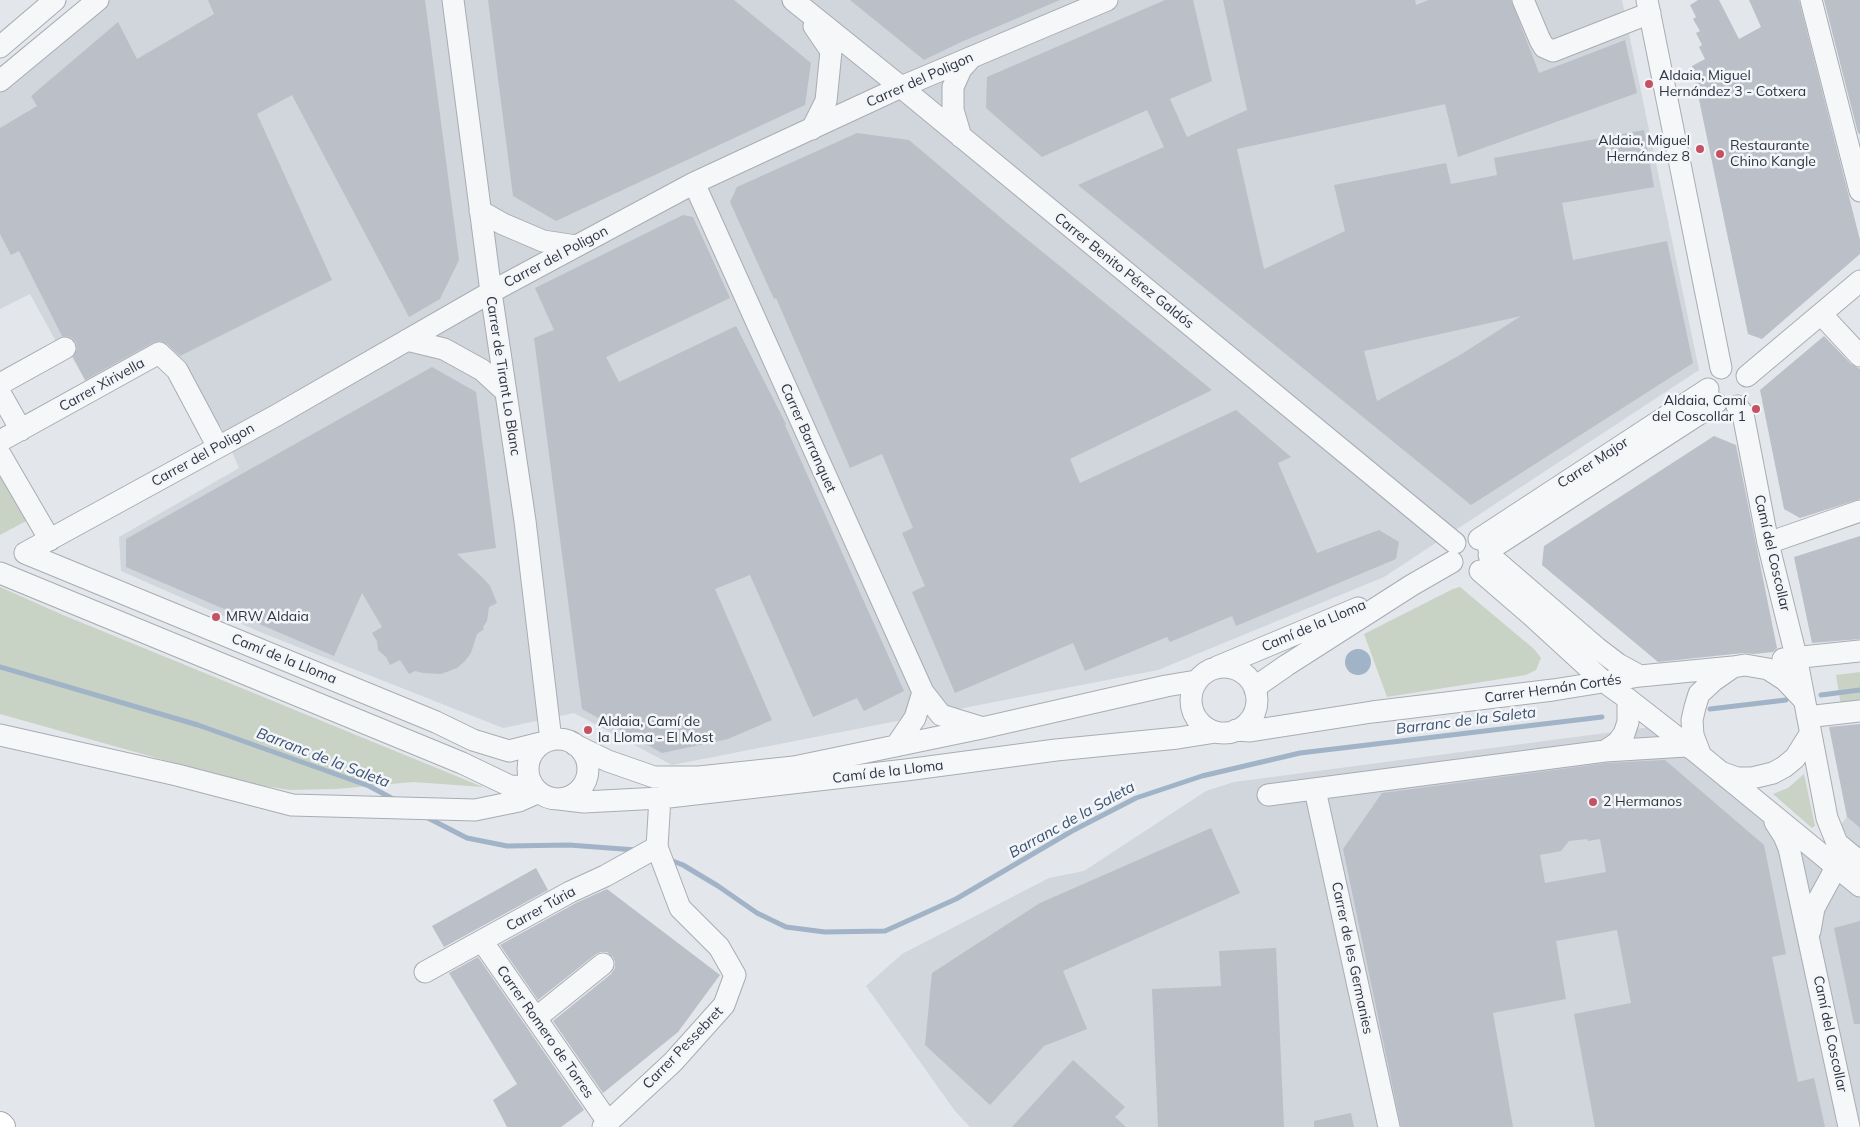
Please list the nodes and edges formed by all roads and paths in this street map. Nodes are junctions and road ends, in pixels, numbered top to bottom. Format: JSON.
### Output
{"nodes":[{"id":1,"x":55,"y":0,"type":"edge"},
{"id":2,"x":98,"y":0,"type":"edge"},
{"id":3,"x":453,"y":0,"type":"edge"},
{"id":4,"x":1107,"y":0,"type":"edge"},
{"id":5,"x":1523,"y":0,"type":"edge"},
{"id":6,"x":1811,"y":0,"type":"edge"},
{"id":7,"x":796,"y":3,"type":"edge"},
{"id":8,"x":1648,"y":7,"type":"edge"},
{"id":9,"x":0,"y":47,"type":"edge"},
{"id":10,"x":972,"y":57,"type":"junction"},
{"id":11,"x":0,"y":81,"type":"edge"},
{"id":12,"x":901,"y":87,"type":"junction"},
{"id":13,"x":812,"y":129,"type":"junction"},
{"id":14,"x":961,"y":137,"type":"junction"},
{"id":15,"x":1856,"y":152,"type":"edge"},
{"id":16,"x":694,"y":183,"type":"junction"},
{"id":17,"x":1860,"y":191,"type":"edge"},
{"id":18,"x":480,"y":211,"type":"junction"},
{"id":19,"x":576,"y":246,"type":"junction"},
{"id":20,"x":1860,"y":281,"type":"edge"},
{"id":21,"x":490,"y":292,"type":"junction"},
{"id":22,"x":1821,"y":314,"type":"junction"},
{"id":23,"x":407,"y":340,"type":"junction"},
{"id":24,"x":65,"y":348,"type":"dead end"},
{"id":25,"x":1860,"y":356,"type":"edge"},
{"id":26,"x":1721,"y":368,"type":"junction"},
{"id":27,"x":1747,"y":376,"type":"junction"},
{"id":28,"x":0,"y":384,"type":"edge"},
{"id":29,"x":506,"y":391,"type":"junction"},
{"id":30,"x":0,"y":393,"type":"edge"},
{"id":31,"x":1712,"y":396,"type":"junction"},
{"id":32,"x":1738,"y":406,"type":"junction"},
{"id":33,"x":20,"y":430,"type":"junction"},
{"id":34,"x":0,"y":441,"type":"edge"},
{"id":35,"x":218,"y":448,"type":"junction"},
{"id":36,"x":0,"y":454,"type":"edge"},
{"id":37,"x":1860,"y":511,"type":"edge"},
{"id":38,"x":50,"y":540,"type":"junction"},
{"id":39,"x":1768,"y":543,"type":"junction"},
{"id":40,"x":1454,"y":552,"type":"junction"},
{"id":41,"x":25,"y":553,"type":"joint"},
{"id":42,"x":1484,"y":554,"type":"junction"},
{"id":43,"x":0,"y":573,"type":"edge"},
{"id":44,"x":1412,"y":585,"type":"junction"},
{"id":45,"x":1569,"y":649,"type":"junction"},
{"id":46,"x":1860,"y":650,"type":"edge"},
{"id":47,"x":1796,"y":656,"type":"junction"},
{"id":48,"x":1739,"y":666,"type":"junction"},
{"id":49,"x":1217,"y":667,"type":"junction"},
{"id":50,"x":1640,"y":676,"type":"junction"},
{"id":51,"x":1196,"y":681,"type":"junction"},
{"id":52,"x":1603,"y":681,"type":"junction"},
{"id":53,"x":1553,"y":690,"type":"junction"},
{"id":54,"x":923,"y":692,"type":"junction"},
{"id":55,"x":1256,"y":696,"type":"junction"},
{"id":56,"x":1628,"y":699,"type":"junction"},
{"id":57,"x":1860,"y":711,"type":"edge"},
{"id":58,"x":1372,"y":712,"type":"junction"},
{"id":59,"x":1807,"y":716,"type":"junction"},
{"id":60,"x":982,"y":728,"type":"junction"},
{"id":61,"x":1226,"y":731,"type":"junction"},
{"id":62,"x":0,"y":735,"type":"edge"},
{"id":63,"x":554,"y":744,"type":"junction"},
{"id":64,"x":896,"y":746,"type":"junction"},
{"id":65,"x":1605,"y":751,"type":"junction"},
{"id":66,"x":1693,"y":751,"type":"junction"},
{"id":67,"x":462,"y":763,"type":"junction"},
{"id":68,"x":1720,"y":772,"type":"junction"},
{"id":69,"x":536,"y":790,"type":"junction"},
{"id":70,"x":1315,"y":790,"type":"junction"},
{"id":71,"x":1268,"y":795,"type":"dead end"},
{"id":72,"x":660,"y":798,"type":"junction"},
{"id":73,"x":559,"y":799,"type":"junction"},
{"id":74,"x":1770,"y":814,"type":"junction"},
{"id":75,"x":1837,"y":843,"type":"junction"},
{"id":76,"x":657,"y":847,"type":"junction"},
{"id":77,"x":1860,"y":862,"type":"edge"},
{"id":78,"x":1835,"y":866,"type":"junction"},
{"id":79,"x":1860,"y":887,"type":"edge"},
{"id":80,"x":1810,"y":934,"type":"junction"},
{"id":81,"x":482,"y":941,"type":"junction"},
{"id":82,"x":603,"y":964,"type":"dead end"},
{"id":83,"x":425,"y":972,"type":"dead end"},
{"id":84,"x":536,"y":1018,"type":"junction"},
{"id":85,"x":605,"y":1124,"type":"edge"},
{"id":86,"x":1388,"y":1127,"type":"edge"},
{"id":87,"x":1849,"y":1127,"type":"edge"}],
"edges":[{"from":1,"to":9,"type":"street"},
{"from":2,"to":11,"type":"street"},
{"from":3,"to":18,"type":"street","name":"Carrer de Tirant Lo Blanc"},
{"from":4,"to":10,"type":"street","name":"Carrer del Poligon"},
{"from":5,"to":8,"type":"street"},
{"from":6,"to":15,"type":"street"},
{"from":7,"to":12,"type":"street","name":"Carrer Benito Pérez Galdós"},
{"from":7,"to":13,"type":"street"},
{"from":8,"to":26,"type":"street"},
{"from":10,"to":12,"type":"street","name":"Carrer del Poligon"},
{"from":10,"to":14,"type":"street"},
{"from":12,"to":13,"type":"street","name":"Carrer del Poligon"},
{"from":12,"to":14,"type":"street","name":"Carrer Benito Pérez Galdós"},
{"from":13,"to":16,"type":"street","name":"Carrer del Poligon"},
{"from":14,"to":40,"type":"street","name":"Carrer Benito Pérez Galdós"},
{"from":15,"to":17,"type":"street"},
{"from":16,"to":19,"type":"street","name":"Carrer del Poligon"},
{"from":16,"to":54,"type":"street","name":"Carrer Barranquet"},
{"from":18,"to":19,"type":"street"},
{"from":18,"to":21,"type":"street","name":"Carrer de Tirant Lo Blanc"},
{"from":19,"to":21,"type":"street","name":"Carrer del Poligon"},
{"from":20,"to":22,"type":"street"},
{"from":21,"to":23,"type":"street","name":"Carrer del Poligon"},
{"from":21,"to":29,"type":"street","name":"Carrer de Tirant Lo Blanc"},
{"from":22,"to":25,"type":"street"},
{"from":22,"to":27,"type":"street"},
{"from":23,"to":29,"type":"street"},
{"from":23,"to":35,"type":"street","name":"Carrer del Poligon"},
{"from":24,"to":28,"type":"street"},
{"from":26,"to":27,"type":"street"},
{"from":26,"to":31,"type":"street"},
{"from":27,"to":32,"type":"street"},
{"from":29,"to":63,"type":"street","name":"Carrer de Tirant Lo Blanc"},
{"from":30,"to":33,"type":"street"},
{"from":31,"to":32,"type":"street"},
{"from":31,"to":42,"type":"street","name":"Carrer Major"},
{"from":32,"to":39,"type":"street","name":"Camí del Coscollar"},
{"from":33,"to":34,"type":"street","name":"Carrer Xirivella"},
{"from":33,"to":35,"type":"street","name":"Carrer Xirivella"},
{"from":35,"to":38,"type":"street","name":"Carrer del Poligon"},
{"from":36,"to":38,"type":"street"},
{"from":37,"to":39,"type":"street"},
{"from":38,"to":41,"type":"street","name":"Carrer del Poligon"},
{"from":39,"to":47,"type":"street","name":"Camí del Coscollar"},
{"from":40,"to":42,"type":"street","name":"Camí de la Lloma"},
{"from":40,"to":42,"type":"street","name":"Carrer Benito Pérez Galdós"},
{"from":40,"to":44,"type":"street","name":"Camí de la Lloma"},
{"from":41,"to":63,"type":"street","name":"Camí de la Lloma"},
{"from":42,"to":45,"type":"street"},
{"from":42,"to":50,"type":"street"},
{"from":43,"to":67,"type":"street","name":"Camí de la Lloma"},
{"from":44,"to":49,"type":"street","name":"Camí de la Lloma"},
{"from":44,"to":55,"type":"street","name":"Camí de la Lloma"},
{"from":45,"to":52,"type":"street"},
{"from":45,"to":53,"type":"street"},
{"from":46,"to":47,"type":"street","name":"Carrer Hernán Cortés"},
{"from":47,"to":48,"type":"street","name":"Carrer Hernán Cortés"},
{"from":47,"to":59,"type":"street","name":"Camí del Coscollar"},
{"from":48,"to":50,"type":"street","name":"Carrer Hernán Cortés"},
{"from":48,"to":59,"type":"street"},
{"from":48,"to":66,"type":"street"},
{"from":49,"to":51,"type":"street"},
{"from":49,"to":55,"type":"street"},
{"from":50,"to":52,"type":"street","name":"Carrer Hernán Cortés"},
{"from":51,"to":60,"type":"street","name":"Camí de la Lloma"},
{"from":51,"to":61,"type":"street"},
{"from":52,"to":53,"type":"street","name":"Carrer Hernán Cortés"},
{"from":52,"to":56,"type":"street"},
{"from":53,"to":58,"type":"street","name":"Carrer Hernán Cortés"},
{"from":54,"to":60,"type":"street","name":"Carrer Barranquet"},
{"from":54,"to":64,"type":"street"},
{"from":55,"to":58,"type":"street","name":"Carrer Hernán Cortés"},
{"from":55,"to":61,"type":"street"},
{"from":56,"to":65,"type":"street","name":"Carrer Hernán Cortés"},
{"from":56,"to":66,"type":"street"},
{"from":57,"to":59,"type":"street"},
{"from":58,"to":61,"type":"street","name":"Carrer Hernán Cortés"},
{"from":59,"to":68,"type":"street"},
{"from":59,"to":75,"type":"street","name":"Camí del Coscollar"},
{"from":60,"to":64,"type":"street","name":"Camí de la Lloma"},
{"from":61,"to":72,"type":"street","name":"Camí de la Lloma"},
{"from":62,"to":69,"type":"street"},
{"from":63,"to":64,"type":"street","name":"Camí de la Lloma"},
{"from":63,"to":67,"type":"street","name":"Camí de la Lloma"},
{"from":63,"to":69,"type":"street"},
{"from":63,"to":73,"type":"street"},
{"from":65,"to":66,"type":"street"},
{"from":65,"to":70,"type":"street"},
{"from":66,"to":68,"type":"street"},
{"from":67,"to":69,"type":"street","name":"Camí de la Lloma"},
{"from":68,"to":74,"type":"street"},
{"from":69,"to":73,"type":"street","name":"Camí de la Lloma"},
{"from":70,"to":71,"type":"street"},
{"from":70,"to":86,"type":"street","name":"Carrer de les Germanies"},
{"from":72,"to":73,"type":"street","name":"Camí de la Lloma"},
{"from":72,"to":76,"type":"street","name":"Carrer Pessebret"},
{"from":74,"to":78,"type":"street"},
{"from":74,"to":80,"type":"street","name":"Camí del Coscollar"},
{"from":75,"to":77,"type":"street","name":"Camí del Coscollar"},
{"from":75,"to":78,"type":"street","name":"Camí del Coscollar"},
{"from":76,"to":81,"type":"street","name":"Carrer Túria"},
{"from":76,"to":85,"type":"street","name":"Carrer Pessebret"},
{"from":78,"to":79,"type":"street"},
{"from":78,"to":80,"type":"street","name":"Camí del Coscollar"},
{"from":79,"to":80,"type":"street"},
{"from":80,"to":87,"type":"street","name":"Camí del Coscollar"},
{"from":81,"to":83,"type":"street","name":"Carrer Túria"},
{"from":81,"to":84,"type":"street","name":"Carrer Romero de Torres"},
{"from":82,"to":84,"type":"street"},
{"from":84,"to":85,"type":"street","name":"Carrer Romero de Torres"}]}
